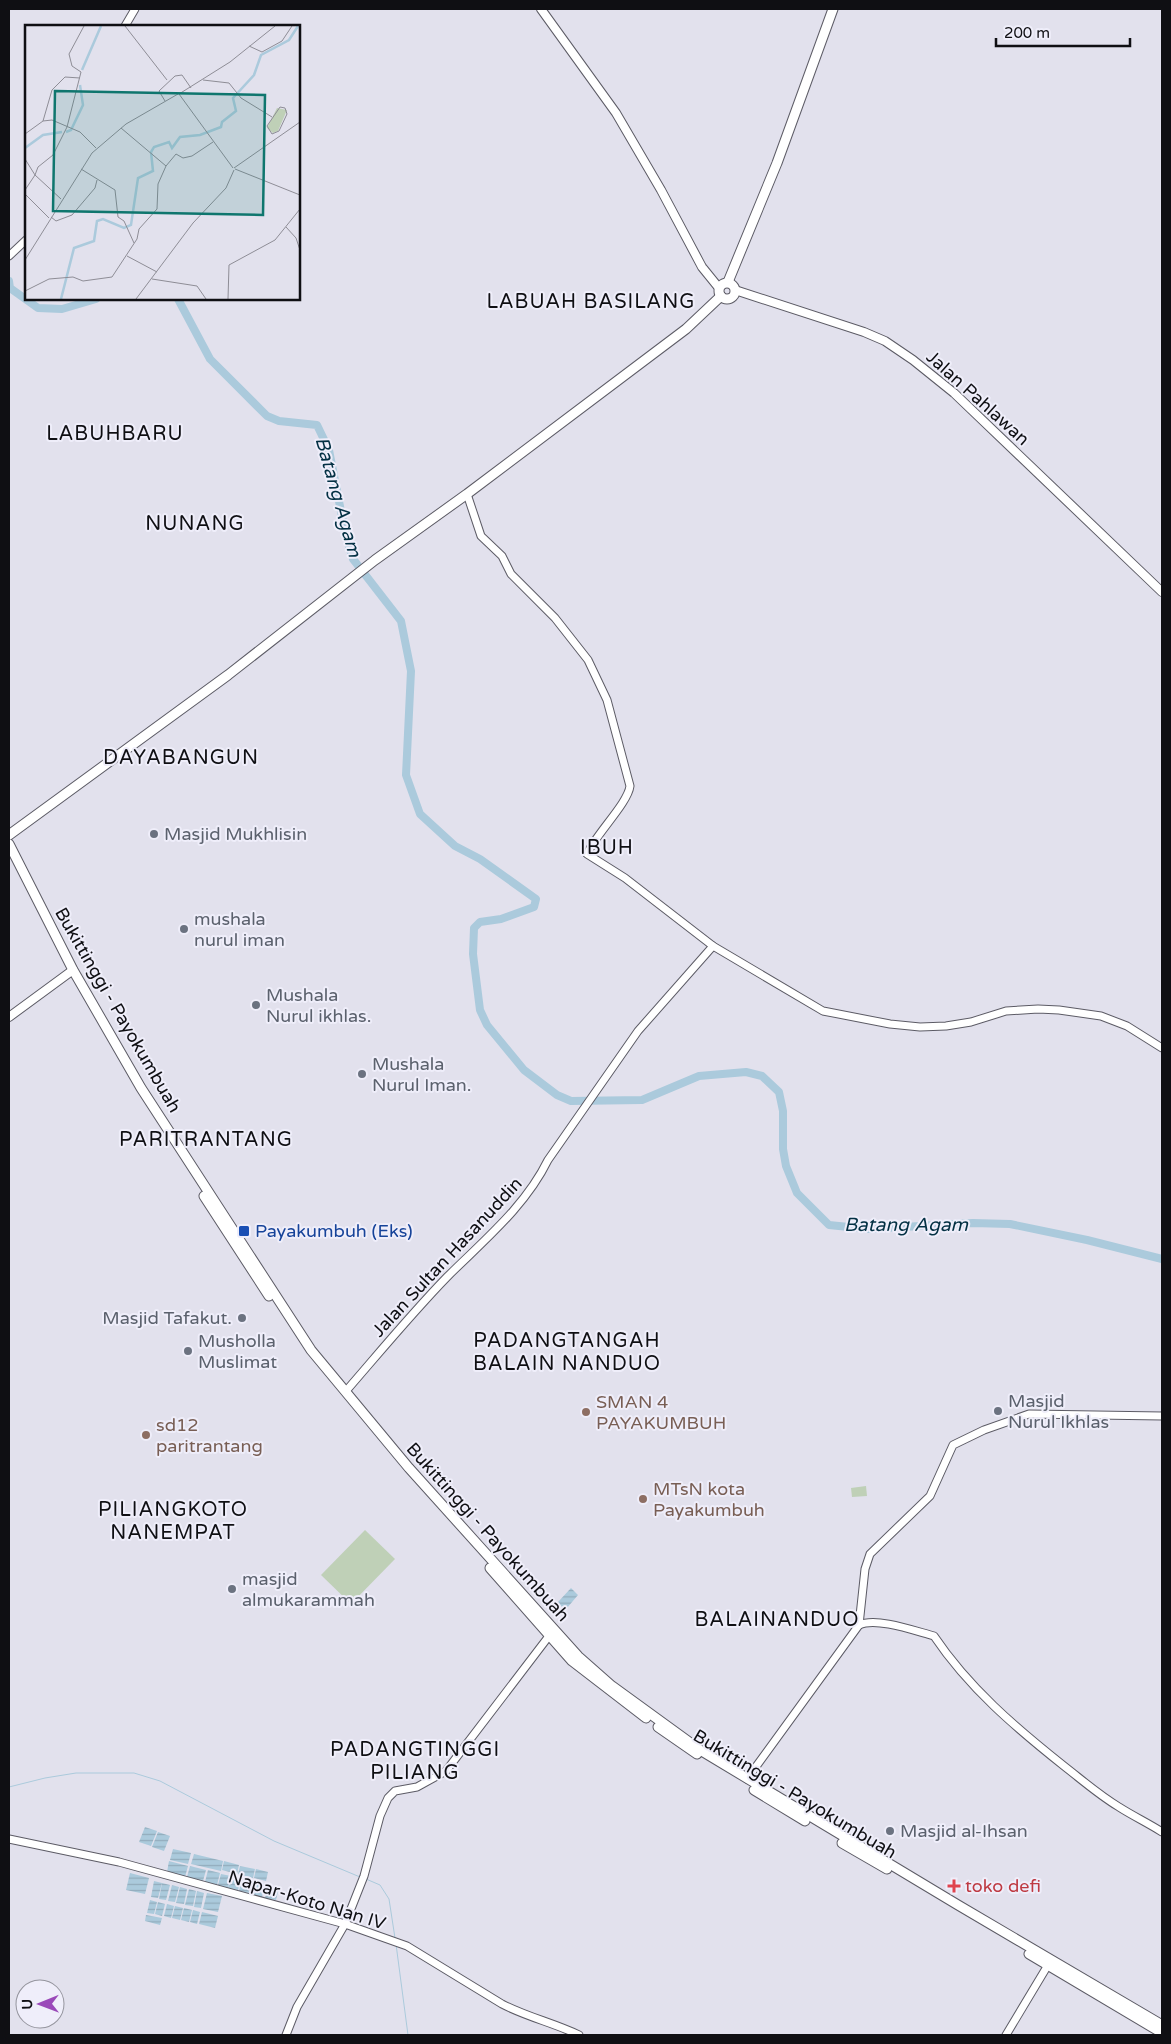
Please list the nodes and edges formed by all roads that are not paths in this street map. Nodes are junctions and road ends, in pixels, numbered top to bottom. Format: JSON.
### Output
{"nodes":[{"id":1,"x":135,"y":9,"type":"edge"},
{"id":2,"x":541,"y":9,"type":"edge"},
{"id":3,"x":833,"y":9,"type":"edge"},
{"id":4,"x":126,"y":25,"type":"edge"},
{"id":5,"x":25,"y":241,"type":"edge"},
{"id":6,"x":10,"y":255,"type":"edge"},
{"id":7,"x":728,"y":282,"type":"junction"},
{"id":8,"x":735,"y":290,"type":"junction"},
{"id":9,"x":720,"y":292,"type":"junction"},
{"id":10,"x":467,"y":494,"type":"junction"},
{"id":11,"x":1162,"y":592,"type":"edge"},
{"id":12,"x":9,"y":839,"type":"edge"},
{"id":13,"x":9,"y":854,"type":"edge"},
{"id":14,"x":713,"y":946,"type":"junction"},
{"id":15,"x":72,"y":972,"type":"junction"},
{"id":16,"x":9,"y":1017,"type":"edge"},
{"id":17,"x":1162,"y":1048,"type":"edge"},
{"id":18,"x":210,"y":1200,"type":"junction"},
{"id":19,"x":346,"y":1391,"type":"junction"},
{"id":20,"x":1162,"y":1416,"type":"edge"},
{"id":21,"x":438,"y":1505,"type":"junction"},
{"id":22,"x":862,"y":1621,"type":"junction"},
{"id":23,"x":549,"y":1636,"type":"junction"},
{"id":24,"x":635,"y":1707,"type":"junction"},
{"id":25,"x":747,"y":1779,"type":"junction"},
{"id":26,"x":1162,"y":1832,"type":"edge"},
{"id":27,"x":9,"y":1838,"type":"edge"},
{"id":28,"x":344,"y":1924,"type":"junction"},
{"id":29,"x":1048,"y":1965,"type":"junction"},
{"id":30,"x":1109,"y":1997,"type":"junction"},
{"id":31,"x":1127,"y":2008,"type":"junction"},
{"id":32,"x":1162,"y":2025,"type":"edge"},
{"id":33,"x":1162,"y":2033,"type":"edge"},
{"id":34,"x":286,"y":2035,"type":"edge"},
{"id":35,"x":579,"y":2035,"type":"edge"},
{"id":36,"x":1006,"y":2035,"type":"edge"}],
"edges":[{"from":1,"to":4,"type":"street"},
{"from":2,"to":9,"type":"main road"},
{"from":3,"to":7,"type":"main road"},
{"from":5,"to":6,"type":"street"},
{"from":7,"to":8,"type":"main road"},
{"from":7,"to":9,"type":"main road"},
{"from":8,"to":9,"type":"main road"},
{"from":8,"to":11,"type":"main road","name":"Jalan Pahlawan"},
{"from":9,"to":10,"type":"main road"},
{"from":10,"to":12,"type":"main road"},
{"from":10,"to":14,"type":"street"},
{"from":12,"to":15,"type":"main road","name":"Bukittinggi - Payokumbuah"},
{"from":13,"to":15,"type":"main road","name":"Bukittinggi - Payokumbuah"},
{"from":14,"to":17,"type":"street"},
{"from":14,"to":19,"type":"street","name":"Jalan Sultan Hasanuddin"},
{"from":15,"to":16,"type":"main road"},
{"from":15,"to":18,"type":"main road","name":"Bukittinggi - Payokumbuah"},
{"from":18,"to":19,"type":"main road","name":"Bukittinggi - Payokumbuah"},
{"from":18,"to":21,"type":"main road","name":"Bukittinggi - Payokumbuah"},
{"from":19,"to":21,"type":"main road","name":"Bukittinggi - Payokumbuah"},
{"from":20,"to":22,"type":"street"},
{"from":21,"to":23,"type":"main road","name":"Bukittinggi - Payokumbuah"},
{"from":21,"to":24,"type":"main road","name":"Bukittinggi - Payokumbuah"},
{"from":22,"to":25,"type":"street"},
{"from":22,"to":26,"type":"street"},
{"from":23,"to":24,"type":"main road","name":"Bukittinggi - Payokumbuah"},
{"from":23,"to":28,"type":"street"},
{"from":24,"to":25,"type":"main road","name":"Bukittinggi - Payokumbuah"},
{"from":24,"to":29,"type":"main road","name":"Bukittinggi - Payokumbuah"},
{"from":25,"to":30,"type":"main road","name":"Bukittinggi - Payokumbuah"},
{"from":27,"to":28,"type":"street","name":"Napar-Koto Nan IV"},
{"from":28,"to":34,"type":"street"},
{"from":28,"to":35,"type":"street","name":"Napar-Koto Nan IV"},
{"from":29,"to":30,"type":"main road","name":"Bukittinggi - Payokumbuah"},
{"from":29,"to":36,"type":"street"},
{"from":30,"to":31,"type":"main road","name":"Bukittinggi - Payokumbuah"},
{"from":31,"to":32,"type":"main road","name":"Bukittinggi - Payokumbuah"},
{"from":31,"to":33,"type":"main road","name":"Bukittinggi - Payokumbuah"}]}
